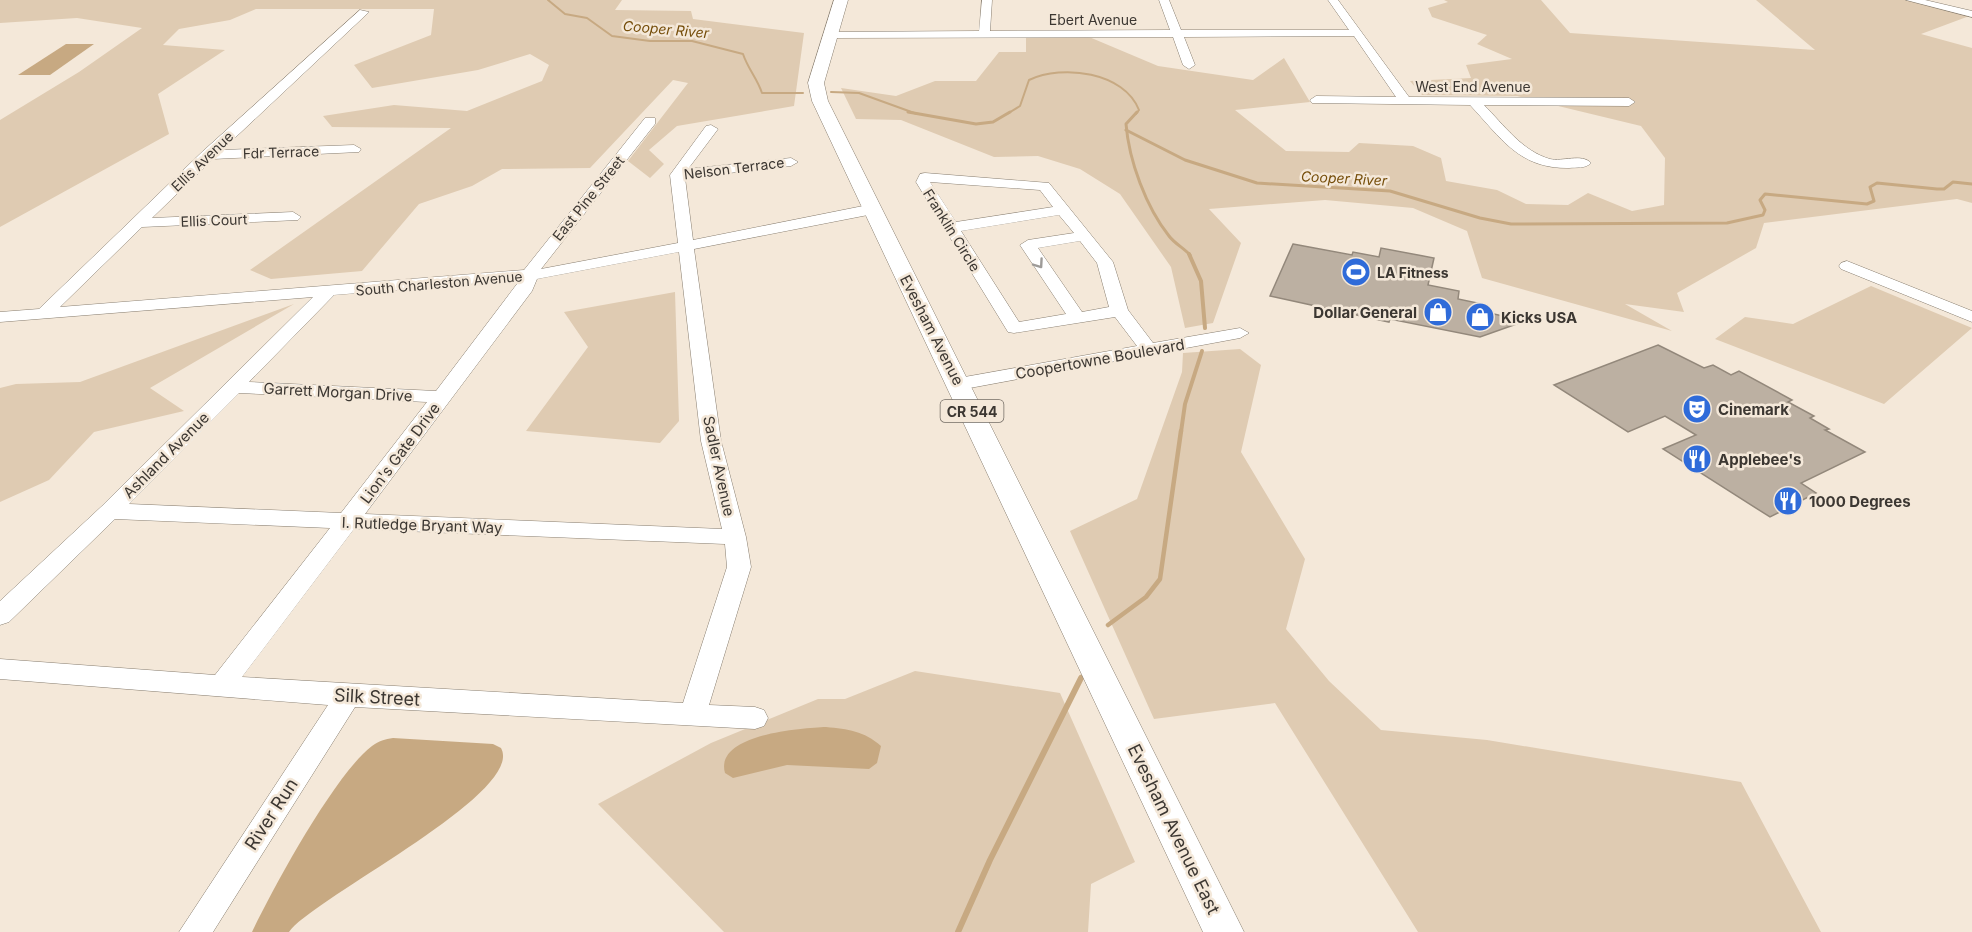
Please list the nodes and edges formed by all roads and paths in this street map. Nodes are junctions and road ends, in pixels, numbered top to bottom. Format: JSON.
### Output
{"nodes":[{"id":1,"x":841,"y":0,"type":"edge"},
{"id":2,"x":987,"y":0,"type":"edge"},
{"id":3,"x":1164,"y":0,"type":"edge"},
{"id":4,"x":1333,"y":0,"type":"edge"},
{"id":5,"x":1911,"y":0,"type":"edge"},
{"id":6,"x":364,"y":12,"type":"dead end"},
{"id":7,"x":1970,"y":12,"type":"edge"},
{"id":8,"x":1356,"y":33,"type":"junction"},
{"id":9,"x":830,"y":34,"type":"junction"},
{"id":10,"x":984,"y":34,"type":"junction"},
{"id":11,"x":1177,"y":34,"type":"junction"},
{"id":12,"x":1189,"y":65,"type":"dead end"},
{"id":13,"x":1316,"y":100,"type":"dead end"},
{"id":14,"x":1405,"y":100,"type":"junction"},
{"id":15,"x":1472,"y":100,"type":"junction"},
{"id":16,"x":1629,"y":102,"type":"dead end"},
{"id":17,"x":650,"y":121,"type":"dead end"},
{"id":18,"x":711,"y":129,"type":"dead end"},
{"id":19,"x":354,"y":149,"type":"dead end"},
{"id":20,"x":207,"y":155,"type":"junction"},
{"id":21,"x":791,"y":162,"type":"dead end"},
{"id":22,"x":1584,"y":163,"type":"dead end"},
{"id":23,"x":677,"y":175,"type":"junction"},
{"id":24,"x":813,"y":208,"type":"dead end"},
{"id":25,"x":873,"y":210,"type":"junction"},
{"id":26,"x":1063,"y":210,"type":"junction"},
{"id":27,"x":293,"y":217,"type":"dead end"},
{"id":28,"x":136,"y":223,"type":"junction"},
{"id":29,"x":771,"y":223,"type":"junction"},
{"id":30,"x":716,"y":226,"type":"dead end"},
{"id":31,"x":950,"y":228,"type":"junction"},
{"id":32,"x":1084,"y":236,"type":"junction"},
{"id":33,"x":687,"y":246,"type":"junction"},
{"id":34,"x":1846,"y":266,"type":"dead end"},
{"id":35,"x":530,"y":276,"type":"junction"},
{"id":36,"x":329,"y":291,"type":"junction"},
{"id":37,"x":1119,"y":311,"type":"junction"},
{"id":38,"x":43,"y":314,"type":"junction"},
{"id":39,"x":0,"y":317,"type":"edge"},
{"id":40,"x":1972,"y":317,"type":"edge"},
{"id":41,"x":1077,"y":318,"type":"junction"},
{"id":42,"x":1240,"y":333,"type":"dead end"},
{"id":43,"x":1149,"y":350,"type":"junction"},
{"id":44,"x":960,"y":384,"type":"junction"},
{"id":45,"x":234,"y":387,"type":"junction"},
{"id":46,"x":441,"y":397,"type":"junction"},
{"id":47,"x":110,"y":511,"type":"junction"},
{"id":48,"x":347,"y":522,"type":"junction"},
{"id":49,"x":735,"y":537,"type":"junction"},
{"id":50,"x":0,"y":616,"type":"edge"},
{"id":51,"x":0,"y":669,"type":"edge"},
{"id":52,"x":222,"y":685,"type":"junction"},
{"id":53,"x":348,"y":696,"type":"junction"},
{"id":54,"x":692,"y":715,"type":"junction"},
{"id":55,"x":755,"y":718,"type":"dead end"},
{"id":56,"x":1124,"y":726,"type":"joint"},
{"id":57,"x":195,"y":932,"type":"edge"},
{"id":58,"x":1224,"y":932,"type":"edge"}],
"edges":[{"from":1,"to":9,"type":"main road","number":"CR 544"},
{"from":2,"to":10,"type":"street"},
{"from":3,"to":11,"type":"street"},
{"from":4,"to":8,"type":"street"},
{"from":5,"to":7,"type":"street"},
{"from":6,"to":20,"type":"street","name":"Ellis Avenue"},
{"from":8,"to":11,"type":"street","name":"Ebert Avenue"},
{"from":8,"to":14,"type":"street"},
{"from":9,"to":10,"type":"street","name":"Ebert Avenue"},
{"from":9,"to":25,"type":"main road","name":"Evesham Avenue","number":"CR 544"},
{"from":10,"to":11,"type":"street","name":"Ebert Avenue"},
{"from":11,"to":12,"type":"street"},
{"from":13,"to":14,"type":"street","name":"West End Avenue"},
{"from":14,"to":15,"type":"street","name":"West End Avenue"},
{"from":15,"to":16,"type":"street","name":"West End Avenue"},
{"from":15,"to":22,"type":"street"},
{"from":17,"to":35,"type":"street","name":"East Pine Street"},
{"from":18,"to":23,"type":"street"},
{"from":19,"to":20,"type":"street","name":"Fdr Terrace"},
{"from":20,"to":28,"type":"street","name":"Ellis Avenue"},
{"from":21,"to":23,"type":"street","name":"Nelson Terrace"},
{"from":23,"to":33,"type":"street","name":"Sadler Avenue"},
{"from":24,"to":29,"type":"street"},
{"from":25,"to":29,"type":"street","name":"South Charleston Avenue"},
{"from":25,"to":44,"type":"main road","name":"Evesham Avenue","number":"CR 544"},
{"from":26,"to":31,"type":"street"},
{"from":26,"to":31,"type":"street","name":"Franklin Circle"},
{"from":26,"to":32,"type":"street","name":"Franklin Circle"},
{"from":27,"to":28,"type":"street","name":"Ellis Court"},
{"from":28,"to":38,"type":"street","name":"Ellis Avenue"},
{"from":29,"to":30,"type":"street"},
{"from":29,"to":33,"type":"street","name":"South Charleston Avenue"},
{"from":31,"to":41,"type":"street","name":"Franklin Circle"},
{"from":32,"to":37,"type":"street","name":"Franklin Circle"},
{"from":32,"to":41,"type":"street","one_way":true},
{"from":33,"to":35,"type":"street","name":"South Charleston Avenue"},
{"from":33,"to":49,"type":"street","name":"Sadler Avenue"},
{"from":34,"to":40,"type":"street"},
{"from":35,"to":36,"type":"street","name":"South Charleston Avenue"},
{"from":35,"to":46,"type":"street","name":"Lion's Gate Drive"},
{"from":36,"to":38,"type":"street","name":"South Charleston Avenue"},
{"from":36,"to":45,"type":"street","name":"Ashland Avenue"},
{"from":37,"to":41,"type":"street","name":"Franklin Circle"},
{"from":37,"to":43,"type":"street","name":"Franklin Circle"},
{"from":38,"to":39,"type":"street","name":"South Charleston Avenue"},
{"from":42,"to":43,"type":"street","name":"Coopertowne Boulevard"},
{"from":43,"to":44,"type":"street","name":"Coopertowne Boulevard"},
{"from":44,"to":56,"type":"main road","name":"Evesham Avenue","number":"CR 544"},
{"from":45,"to":46,"type":"street","name":"Garrett Morgan Drive"},
{"from":45,"to":47,"type":"street","name":"Ashland Avenue"},
{"from":46,"to":48,"type":"street","name":"Lion's Gate Drive"},
{"from":47,"to":48,"type":"street","name":"I. Rutledge Bryant Way"},
{"from":47,"to":50,"type":"street","name":"Ashland Avenue"},
{"from":48,"to":49,"type":"street","name":"I. Rutledge Bryant Way"},
{"from":48,"to":52,"type":"street","name":"Lion's Gate Drive"},
{"from":49,"to":54,"type":"street","name":"Sadler Avenue"},
{"from":51,"to":52,"type":"street","name":"Silk Street"},
{"from":52,"to":53,"type":"street","name":"Silk Street"},
{"from":53,"to":54,"type":"street","name":"Silk Street"},
{"from":53,"to":57,"type":"street","name":"River Run"},
{"from":54,"to":55,"type":"street","name":"Silk Street"},
{"from":56,"to":58,"type":"main road","name":"Evesham Avenue East","number":"CR 544"}]}
